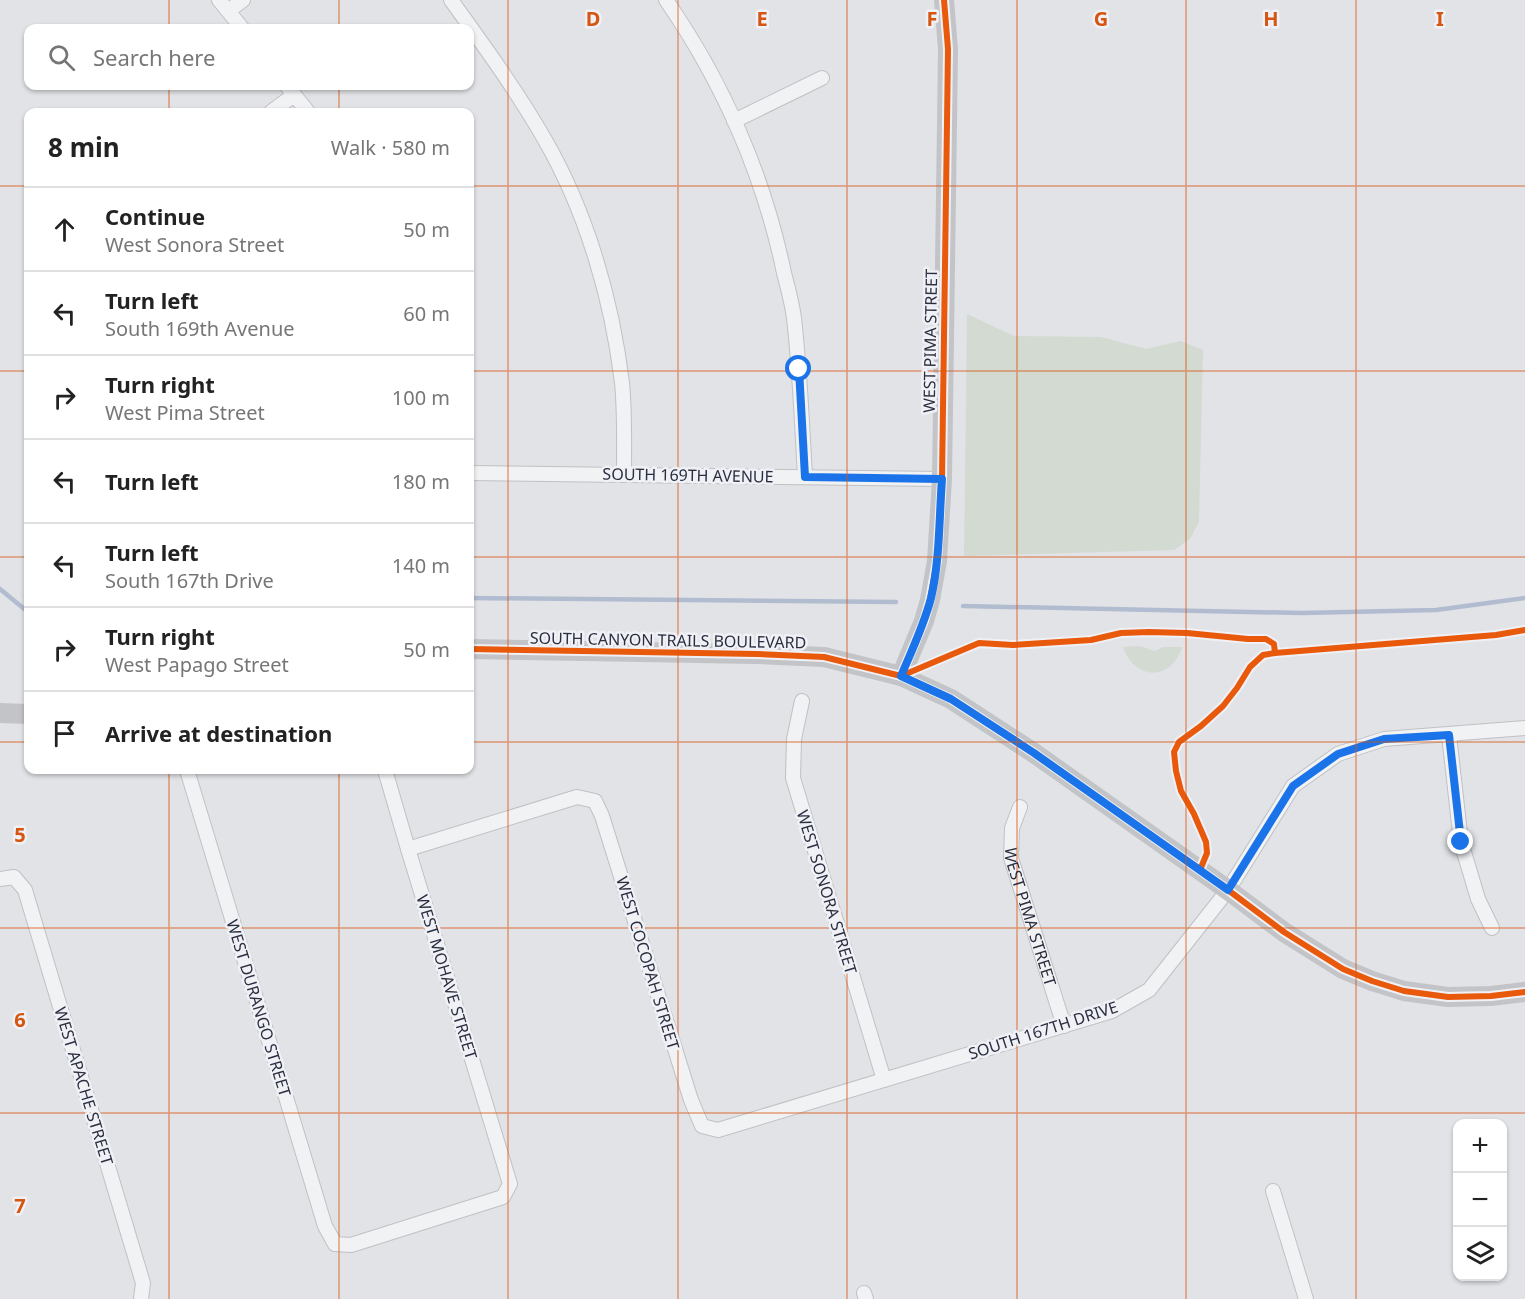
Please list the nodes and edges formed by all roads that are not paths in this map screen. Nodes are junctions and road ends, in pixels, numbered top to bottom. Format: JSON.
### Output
{"nodes":[{"id":1,"x":243,"y":0,"type":"edge"},
{"id":2,"x":451,"y":0,"type":"edge"},
{"id":3,"x":666,"y":0,"type":"edge"},
{"id":4,"x":944,"y":0,"type":"edge"},
{"id":5,"x":224,"y":6,"type":"edge"},
{"id":6,"x":239,"y":24,"type":"edge"},
{"id":7,"x":468,"y":24,"type":"edge"},
{"id":8,"x":474,"y":33,"type":"edge"},
{"id":9,"x":822,"y":78,"type":"dead end"},
{"id":10,"x":291,"y":90,"type":"edge"},
{"id":11,"x":275,"y":108,"type":"edge"},
{"id":12,"x":305,"y":108,"type":"edge"},
{"id":13,"x":734,"y":121,"type":"junction"},
{"id":14,"x":474,"y":473,"type":"edge"},
{"id":15,"x":624,"y":475,"type":"junction"},
{"id":16,"x":805,"y":477,"type":"junction"},
{"id":17,"x":942,"y":479,"type":"junction"},
{"id":18,"x":474,"y":649,"type":"edge"},
{"id":19,"x":901,"y":676,"type":"junction"},
{"id":20,"x":802,"y":701,"type":"dead end"},
{"id":21,"x":0,"y":712,"type":"edge"},
{"id":22,"x":24,"y":714,"type":"edge"},
{"id":23,"x":1525,"y":728,"type":"edge"},
{"id":24,"x":1449,"y":735,"type":"junction"},
{"id":25,"x":188,"y":774,"type":"edge"},
{"id":26,"x":386,"y":774,"type":"edge"},
{"id":27,"x":1020,"y":807,"type":"dead end"},
{"id":28,"x":408,"y":849,"type":"junction"},
{"id":29,"x":0,"y":879,"type":"edge"},
{"id":30,"x":1228,"y":890,"type":"junction"},
{"id":31,"x":1492,"y":928,"type":"dead end"},
{"id":32,"x":1525,"y":992,"type":"edge"},
{"id":33,"x":1064,"y":1026,"type":"junction"},
{"id":34,"x":884,"y":1080,"type":"junction"},
{"id":35,"x":702,"y":1126,"type":"joint"},
{"id":36,"x":510,"y":1184,"type":"joint"},
{"id":37,"x":1273,"y":1191,"type":"dead end"},
{"id":38,"x":141,"y":1299,"type":"edge"},
{"id":39,"x":1306,"y":1299,"type":"edge"}],
"edges":[{"from":1,"to":5,"type":"street"},
{"from":2,"to":7,"type":"street"},
{"from":3,"to":13,"type":"street"},
{"from":4,"to":17,"type":"street","name":"WEST PIMA STREET"},
{"from":5,"to":6,"type":"street"},
{"from":8,"to":15,"type":"street"},
{"from":9,"to":13,"type":"street"},
{"from":10,"to":11,"type":"street"},
{"from":10,"to":12,"type":"street"},
{"from":13,"to":16,"type":"street"},
{"from":14,"to":15,"type":"street","name":"SOUTH 169TH AVENUE"},
{"from":15,"to":16,"type":"street","name":"SOUTH 169TH AVENUE"},
{"from":16,"to":17,"type":"street","name":"SOUTH 169TH AVENUE"},
{"from":17,"to":19,"type":"street","name":"WEST PIMA STREET"},
{"from":18,"to":19,"type":"street","name":"SOUTH CANYON TRAILS BOULEVARD"},
{"from":19,"to":30,"type":"street","name":"SOUTH CANYON TRAILS BOULEVARD"},
{"from":20,"to":34,"type":"street","name":"WEST SONORA STREET"},
{"from":21,"to":22,"type":"street"},
{"from":23,"to":24,"type":"street","name":"SOUTH 167TH DRIVE"},
{"from":24,"to":30,"type":"street","name":"SOUTH 167TH DRIVE"},
{"from":24,"to":31,"type":"street"},
{"from":25,"to":36,"type":"street","name":"WEST DURANGO STREET"},
{"from":26,"to":28,"type":"street","name":"WEST MOHAVE STREET"},
{"from":27,"to":33,"type":"street","name":"WEST PIMA STREET"},
{"from":28,"to":35,"type":"street","name":"WEST COCOPAH STREET"},
{"from":28,"to":36,"type":"street","name":"WEST MOHAVE STREET"},
{"from":29,"to":38,"type":"street","name":"WEST APACHE STREET"},
{"from":30,"to":32,"type":"street","name":"SOUTH CANYON TRAILS BOULEVARD"},
{"from":30,"to":33,"type":"street","name":"SOUTH 167TH DRIVE"},
{"from":33,"to":34,"type":"street","name":"SOUTH 167TH DRIVE"},
{"from":34,"to":35,"type":"street","name":"SOUTH 167TH DRIVE"},
{"from":37,"to":39,"type":"street"}]}
